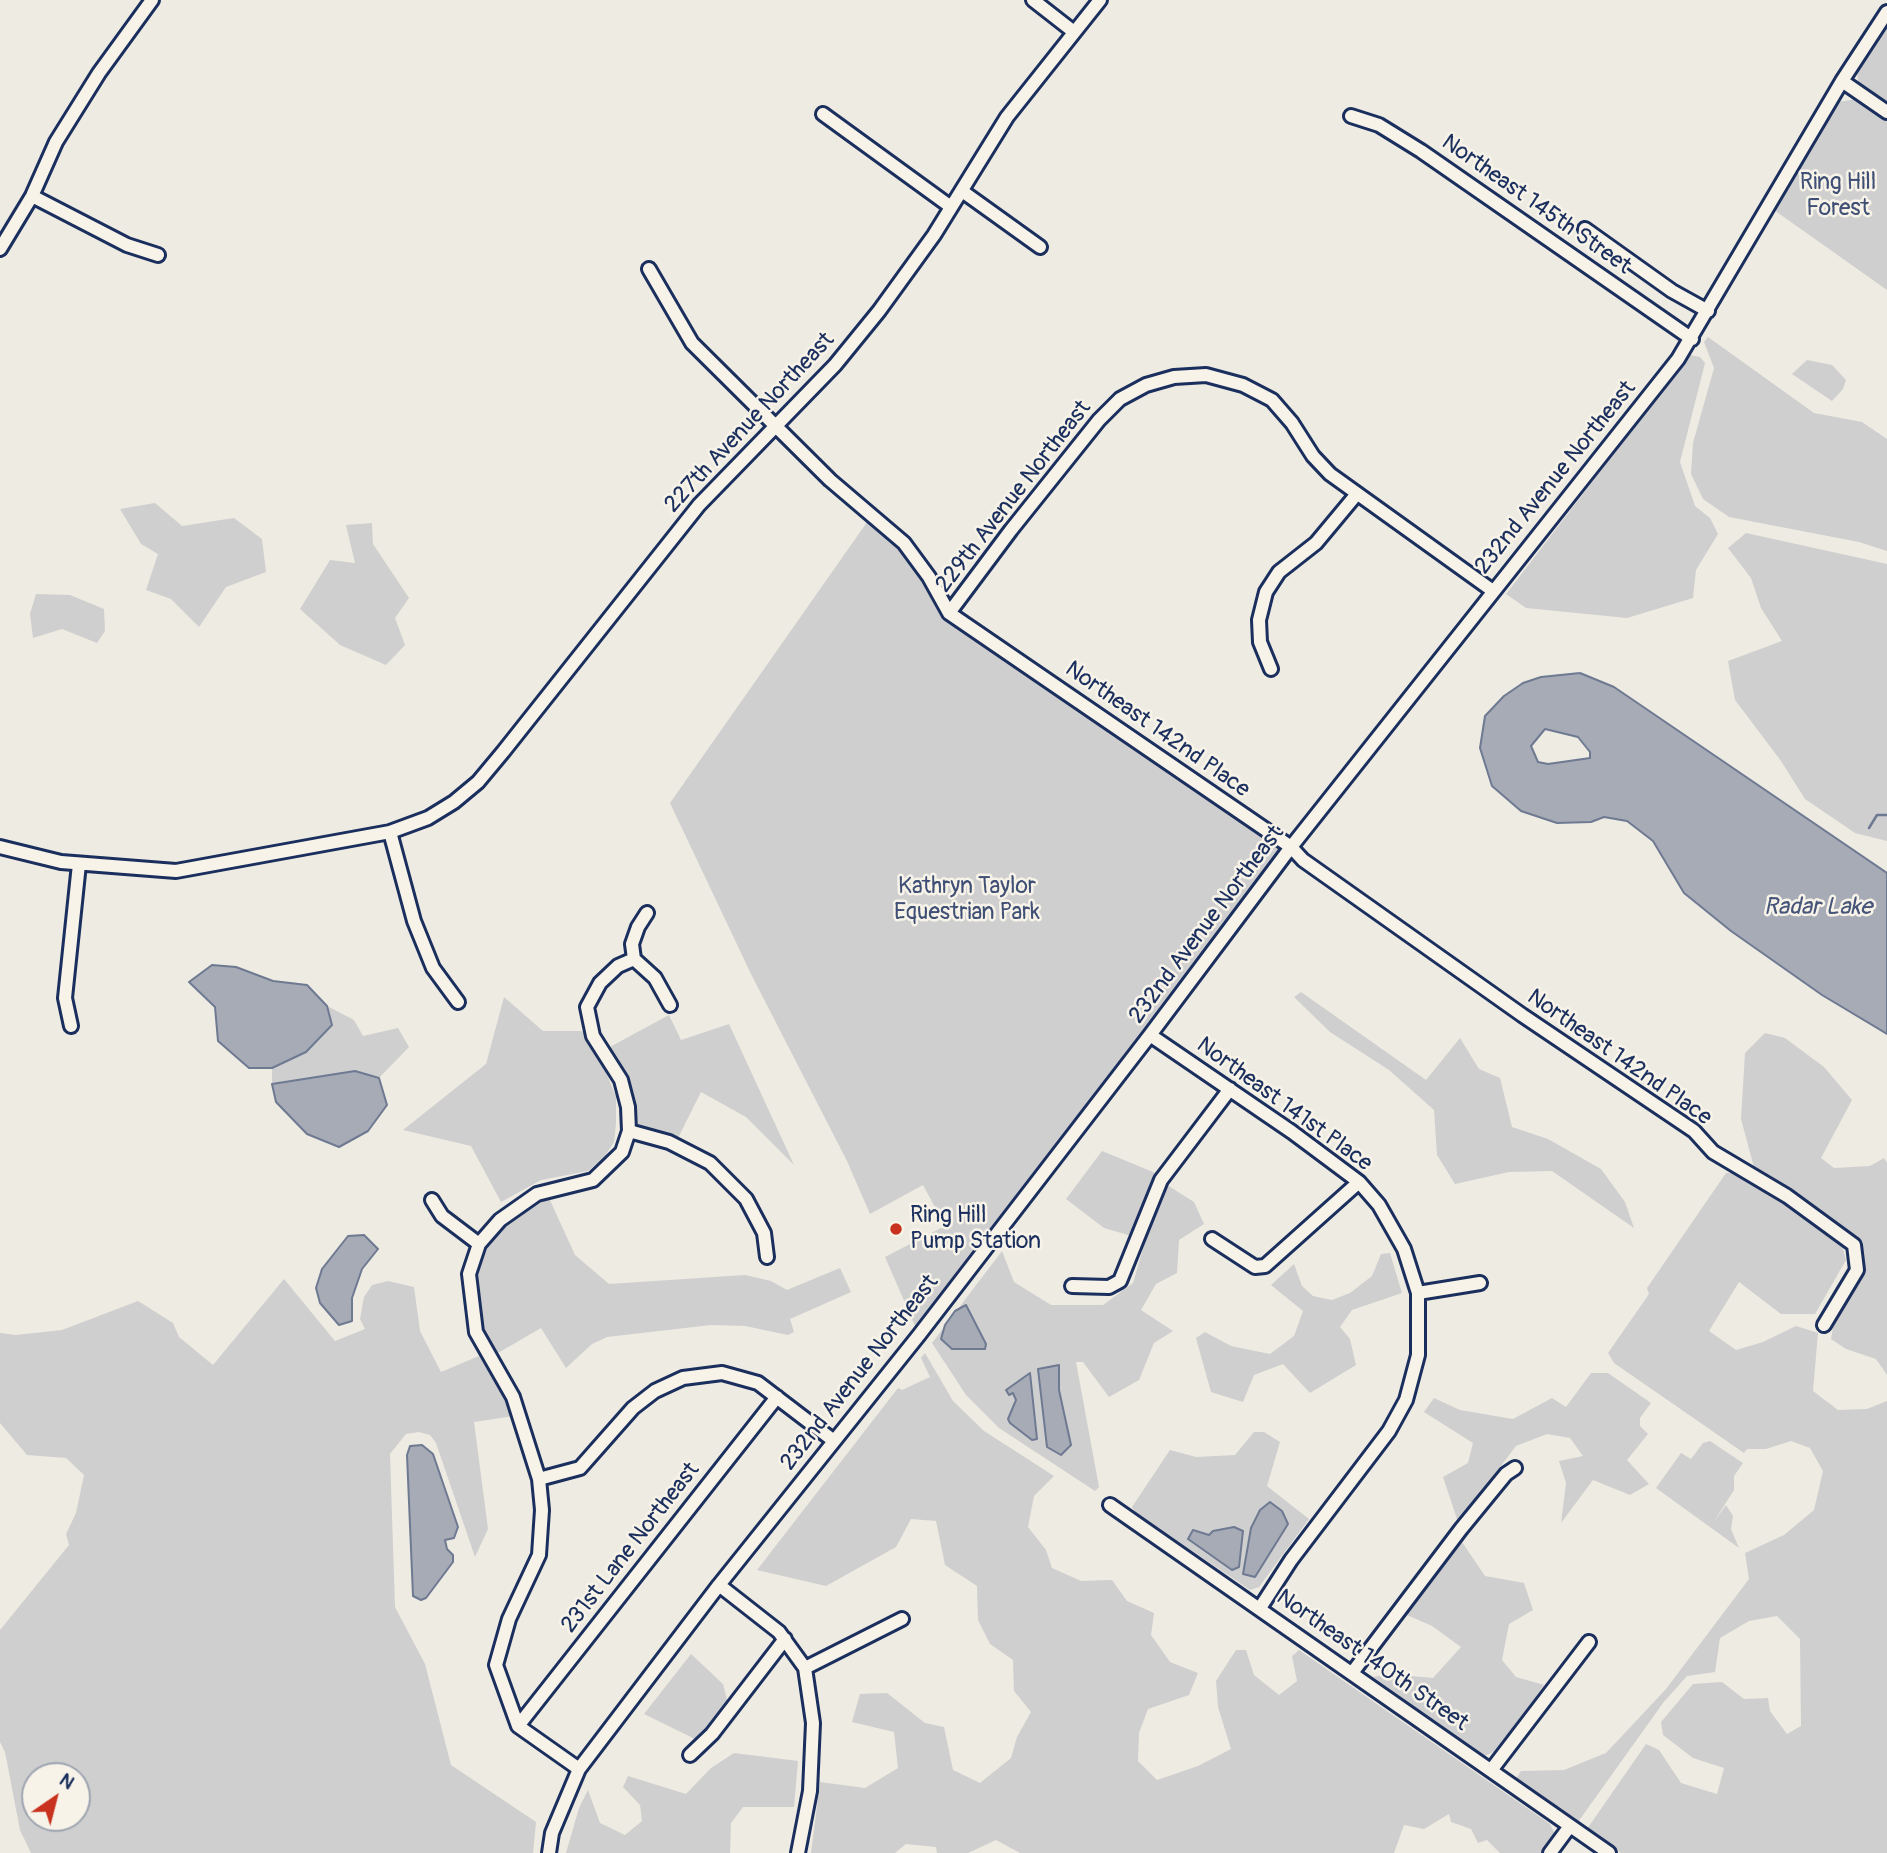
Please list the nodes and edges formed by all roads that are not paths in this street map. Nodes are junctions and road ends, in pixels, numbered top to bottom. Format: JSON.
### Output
{"nodes":[{"id":1,"x":152,"y":0,"type":"edge"},
{"id":2,"x":1033,"y":0,"type":"edge"},
{"id":3,"x":1100,"y":0,"type":"edge"},
{"id":4,"x":1887,"y":12,"type":"edge"},
{"id":5,"x":1074,"y":32,"type":"junction"},
{"id":6,"x":1842,"y":81,"type":"junction"},
{"id":7,"x":1887,"y":112,"type":"edge"},
{"id":8,"x":823,"y":114,"type":"dead end"},
{"id":9,"x":1351,"y":116,"type":"dead end"},
{"id":10,"x":962,"y":191,"type":"junction"},
{"id":11,"x":32,"y":195,"type":"junction"},
{"id":12,"x":951,"y":207,"type":"junction"},
{"id":13,"x":1585,"y":229,"type":"dead end"},
{"id":14,"x":1040,"y":247,"type":"dead end"},
{"id":15,"x":0,"y":249,"type":"edge"},
{"id":16,"x":158,"y":255,"type":"dead end"},
{"id":17,"x":649,"y":269,"type":"dead end"},
{"id":18,"x":1708,"y":312,"type":"junction"},
{"id":19,"x":1692,"y":339,"type":"junction"},
{"id":20,"x":776,"y":428,"type":"junction"},
{"id":21,"x":1356,"y":495,"type":"junction"},
{"id":22,"x":1493,"y":591,"type":"junction"},
{"id":23,"x":949,"y":613,"type":"junction"},
{"id":24,"x":1271,"y":669,"type":"dead end"},
{"id":25,"x":390,"y":832,"type":"junction"},
{"id":26,"x":0,"y":847,"type":"edge"},
{"id":27,"x":1291,"y":847,"type":"junction"},
{"id":28,"x":79,"y":864,"type":"junction"},
{"id":29,"x":648,"y":913,"type":"dead end"},
{"id":30,"x":634,"y":959,"type":"junction"},
{"id":31,"x":458,"y":1002,"type":"dead end"},
{"id":32,"x":670,"y":1005,"type":"dead end"},
{"id":33,"x":71,"y":1026,"type":"dead end"},
{"id":34,"x":1150,"y":1035,"type":"junction"},
{"id":35,"x":1230,"y":1089,"type":"junction"},
{"id":36,"x":629,"y":1132,"type":"junction"},
{"id":37,"x":1359,"y":1182,"type":"junction"},
{"id":38,"x":432,"y":1200,"type":"dead end"},
{"id":39,"x":1212,"y":1239,"type":"dead end"},
{"id":40,"x":479,"y":1244,"type":"junction"},
{"id":41,"x":767,"y":1257,"type":"dead end"},
{"id":42,"x":1480,"y":1283,"type":"dead end"},
{"id":43,"x":1072,"y":1286,"type":"dead end"},
{"id":44,"x":1418,"y":1293,"type":"junction"},
{"id":45,"x":1824,"y":1325,"type":"dead end"},
{"id":46,"x":778,"y":1397,"type":"junction"},
{"id":47,"x":834,"y":1441,"type":"junction"},
{"id":48,"x":1515,"y":1468,"type":"dead end"},
{"id":49,"x":539,"y":1479,"type":"junction"},
{"id":50,"x":1110,"y":1505,"type":"dead end"},
{"id":51,"x":719,"y":1585,"type":"junction"},
{"id":52,"x":1259,"y":1608,"type":"junction"},
{"id":53,"x":902,"y":1619,"type":"dead end"},
{"id":54,"x":785,"y":1639,"type":"junction"},
{"id":55,"x":1589,"y":1643,"type":"dead end"},
{"id":56,"x":805,"y":1668,"type":"junction"},
{"id":57,"x":1352,"y":1673,"type":"junction"},
{"id":58,"x":517,"y":1726,"type":"junction"},
{"id":59,"x":690,"y":1755,"type":"dead end"},
{"id":60,"x":579,"y":1769,"type":"junction"},
{"id":61,"x":1492,"y":1769,"type":"junction"},
{"id":62,"x":1570,"y":1826,"type":"junction"},
{"id":63,"x":549,"y":1853,"type":"edge"},
{"id":64,"x":798,"y":1853,"type":"edge"},
{"id":65,"x":1550,"y":1853,"type":"edge"},
{"id":66,"x":1609,"y":1853,"type":"edge"}],
"edges":[{"from":1,"to":11,"type":"street"},
{"from":2,"to":5,"type":"street"},
{"from":3,"to":5,"type":"street","name":"227th Avenue Northeast"},
{"from":4,"to":6,"type":"street","name":"232nd Avenue Northeast"},
{"from":5,"to":10,"type":"street","name":"227th Avenue Northeast"},
{"from":6,"to":7,"type":"street"},
{"from":6,"to":18,"type":"street","name":"232nd Avenue Northeast"},
{"from":8,"to":12,"type":"street"},
{"from":9,"to":19,"type":"street","name":"Northeast 145th Street"},
{"from":10,"to":12,"type":"street","name":"227th Avenue Northeast"},
{"from":10,"to":14,"type":"street"},
{"from":11,"to":15,"type":"street"},
{"from":11,"to":16,"type":"street"},
{"from":12,"to":20,"type":"street","name":"227th Avenue Northeast"},
{"from":13,"to":18,"type":"street"},
{"from":17,"to":20,"type":"street","name":"Northeast 142nd Place"},
{"from":18,"to":19,"type":"street","name":"232nd Avenue Northeast"},
{"from":19,"to":22,"type":"street","name":"232nd Avenue Northeast"},
{"from":20,"to":23,"type":"street","name":"Northeast 142nd Place"},
{"from":20,"to":25,"type":"street","name":"227th Avenue Northeast"},
{"from":21,"to":22,"type":"street","name":"229th Avenue Northeast"},
{"from":21,"to":23,"type":"street","name":"229th Avenue Northeast"},
{"from":21,"to":24,"type":"street"},
{"from":22,"to":27,"type":"street","name":"232nd Avenue Northeast"},
{"from":23,"to":27,"type":"street","name":"Northeast 142nd Place"},
{"from":25,"to":28,"type":"street","name":"227th Avenue Northeast"},
{"from":25,"to":31,"type":"street"},
{"from":26,"to":28,"type":"street","name":"227th Avenue Northeast"},
{"from":27,"to":34,"type":"street","name":"232nd Avenue Northeast"},
{"from":27,"to":45,"type":"street","name":"Northeast 142nd Place"},
{"from":28,"to":33,"type":"street"},
{"from":29,"to":30,"type":"street"},
{"from":30,"to":32,"type":"street"},
{"from":30,"to":36,"type":"street"},
{"from":34,"to":35,"type":"street","name":"Northeast 141st Place"},
{"from":34,"to":47,"type":"street","name":"232nd Avenue Northeast"},
{"from":35,"to":37,"type":"street","name":"Northeast 141st Place"},
{"from":35,"to":43,"type":"street"},
{"from":36,"to":40,"type":"street"},
{"from":36,"to":41,"type":"street"},
{"from":37,"to":39,"type":"street"},
{"from":37,"to":44,"type":"street","name":"Northeast 141st Place"},
{"from":38,"to":40,"type":"street"},
{"from":40,"to":49,"type":"street"},
{"from":42,"to":44,"type":"street"},
{"from":44,"to":52,"type":"street","name":"Northeast 141st Place"},
{"from":46,"to":47,"type":"street"},
{"from":46,"to":49,"type":"street"},
{"from":46,"to":58,"type":"street","name":"231st Lane Northeast"},
{"from":47,"to":51,"type":"street","name":"232nd Avenue Northeast"},
{"from":48,"to":57,"type":"street"},
{"from":49,"to":58,"type":"street"},
{"from":50,"to":52,"type":"street","name":"Northeast 140th Street"},
{"from":51,"to":54,"type":"street"},
{"from":51,"to":60,"type":"street","name":"232nd Avenue Northeast"},
{"from":52,"to":57,"type":"street","name":"Northeast 140th Street"},
{"from":53,"to":56,"type":"street"},
{"from":54,"to":56,"type":"street"},
{"from":54,"to":59,"type":"street"},
{"from":55,"to":61,"type":"street"},
{"from":56,"to":64,"type":"street"},
{"from":57,"to":61,"type":"street","name":"Northeast 140th Street"},
{"from":58,"to":60,"type":"street"},
{"from":60,"to":63,"type":"street","name":"232nd Avenue Northeast"},
{"from":61,"to":62,"type":"street","name":"Northeast 140th Street"},
{"from":62,"to":65,"type":"street"},
{"from":62,"to":66,"type":"street","name":"Northeast 140th Street"}]}
